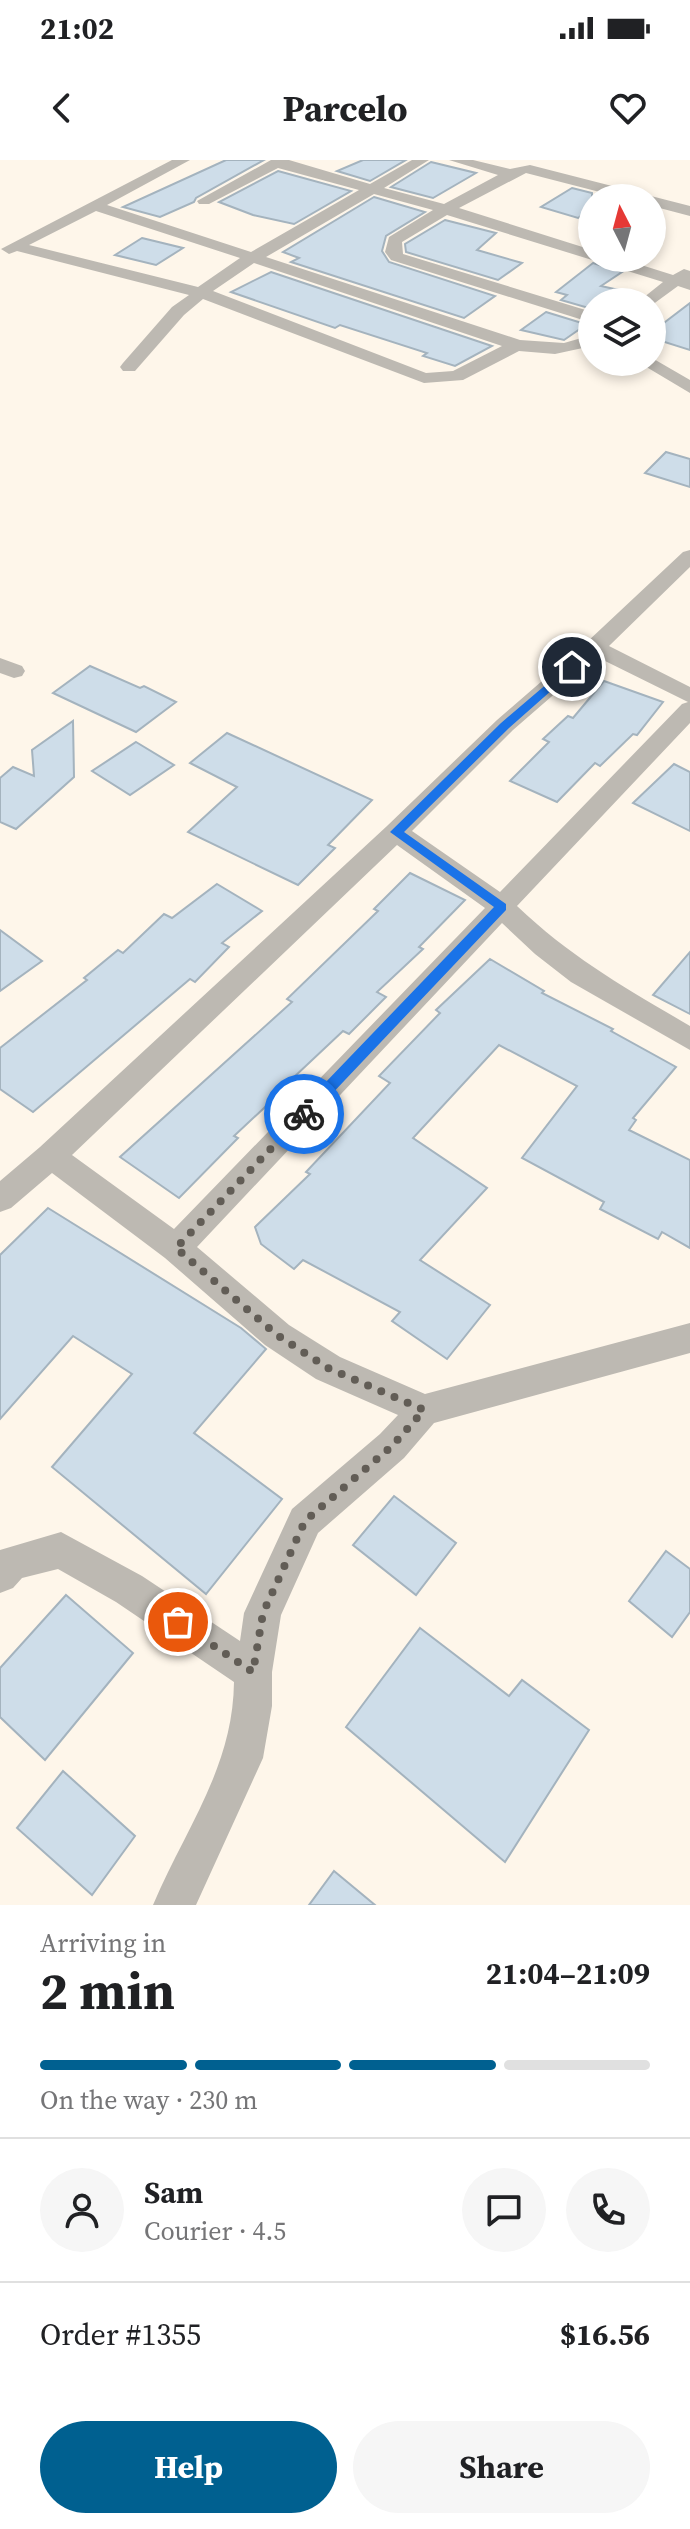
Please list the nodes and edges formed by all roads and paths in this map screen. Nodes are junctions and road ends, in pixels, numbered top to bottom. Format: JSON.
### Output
{"nodes":[{"id":1,"x":183,"y":160,"type":"edge"},
{"id":2,"x":422,"y":160,"type":"edge"},
{"id":3,"x":456,"y":160,"type":"edge"},
{"id":4,"x":280,"y":162,"type":"edge"},
{"id":5,"x":525,"y":167,"type":"edge"},
{"id":6,"x":588,"y":184,"type":"edge"},
{"id":7,"x":367,"y":190,"type":"junction"},
{"id":8,"x":204,"y":201,"type":"dead end"},
{"id":9,"x":94,"y":205,"type":"junction"},
{"id":10,"x":666,"y":205,"type":"edge"},
{"id":11,"x":448,"y":210,"type":"junction"},
{"id":12,"x":690,"y":211,"type":"edge"},
{"id":13,"x":7,"y":250,"type":"edge"},
{"id":14,"x":578,"y":251,"type":"edge"},
{"id":15,"x":253,"y":256,"type":"junction"},
{"id":16,"x":690,"y":270,"type":"edge"},
{"id":17,"x":647,"y":272,"type":"edge"},
{"id":18,"x":450,"y":273,"type":"junction"},
{"id":19,"x":682,"y":283,"type":"edge"},
{"id":20,"x":202,"y":293,"type":"junction"},
{"id":21,"x":521,"y":295,"type":"junction"},
{"id":22,"x":415,"y":298,"type":"junction"},
{"id":23,"x":578,"y":313,"type":"edge"},
{"id":24,"x":485,"y":321,"type":"junction"},
{"id":25,"x":578,"y":344,"type":"edge"},
{"id":26,"x":517,"y":345,"type":"junction"},
{"id":27,"x":129,"y":367,"type":"dead end"},
{"id":28,"x":666,"y":371,"type":"edge"},
{"id":29,"x":686,"y":380,"type":"edge"},
{"id":30,"x":690,"y":556,"type":"edge"},
{"id":31,"x":595,"y":647,"type":"junction"},
{"id":32,"x":690,"y":696,"type":"edge"},
{"id":33,"x":690,"y":709,"type":"edge"},
{"id":34,"x":396,"y":832,"type":"junction"},
{"id":35,"x":502,"y":907,"type":"junction"},
{"id":36,"x":690,"y":1039,"type":"edge"},
{"id":37,"x":51,"y":1156,"type":"junction"},
{"id":38,"x":0,"y":1199,"type":"edge"},
{"id":39,"x":176,"y":1248,"type":"junction"},
{"id":40,"x":690,"y":1338,"type":"edge"},
{"id":41,"x":424,"y":1410,"type":"junction"},
{"id":42,"x":0,"y":1575,"type":"edge"},
{"id":43,"x":253,"y":1672,"type":"junction"},
{"id":44,"x":174,"y":1905,"type":"edge"}],
"edges":[{"from":1,"to":9,"type":"street"},
{"from":2,"to":7,"type":"street"},
{"from":3,"to":5,"type":"street"},
{"from":4,"to":7,"type":"street"},
{"from":4,"to":8,"type":"street"},
{"from":5,"to":6,"type":"street"},
{"from":5,"to":11,"type":"street"},
{"from":7,"to":11,"type":"street"},
{"from":7,"to":15,"type":"street"},
{"from":9,"to":13,"type":"street"},
{"from":9,"to":15,"type":"street"},
{"from":10,"to":12,"type":"street"},
{"from":11,"to":14,"type":"street"},
{"from":11,"to":18,"type":"street"},
{"from":13,"to":20,"type":"street"},
{"from":15,"to":20,"type":"street"},
{"from":15,"to":22,"type":"street"},
{"from":16,"to":19,"type":"street"},
{"from":17,"to":19,"type":"street"},
{"from":18,"to":21,"type":"street"},
{"from":18,"to":22,"type":"street"},
{"from":20,"to":26,"type":"street"},
{"from":20,"to":27,"type":"street"},
{"from":21,"to":23,"type":"street"},
{"from":21,"to":24,"type":"street"},
{"from":22,"to":24,"type":"street"},
{"from":24,"to":26,"type":"street"},
{"from":25,"to":26,"type":"street"},
{"from":28,"to":29,"type":"street"},
{"from":30,"to":31,"type":"street"},
{"from":31,"to":32,"type":"street"},
{"from":31,"to":34,"type":"street"},
{"from":33,"to":35,"type":"street"},
{"from":34,"to":35,"type":"street"},
{"from":34,"to":37,"type":"street"},
{"from":35,"to":36,"type":"street"},
{"from":35,"to":39,"type":"street"},
{"from":37,"to":38,"type":"street"},
{"from":37,"to":39,"type":"street"},
{"from":39,"to":41,"type":"street"},
{"from":40,"to":41,"type":"street"},
{"from":41,"to":43,"type":"street"},
{"from":42,"to":43,"type":"street"},
{"from":43,"to":44,"type":"street"}]}
